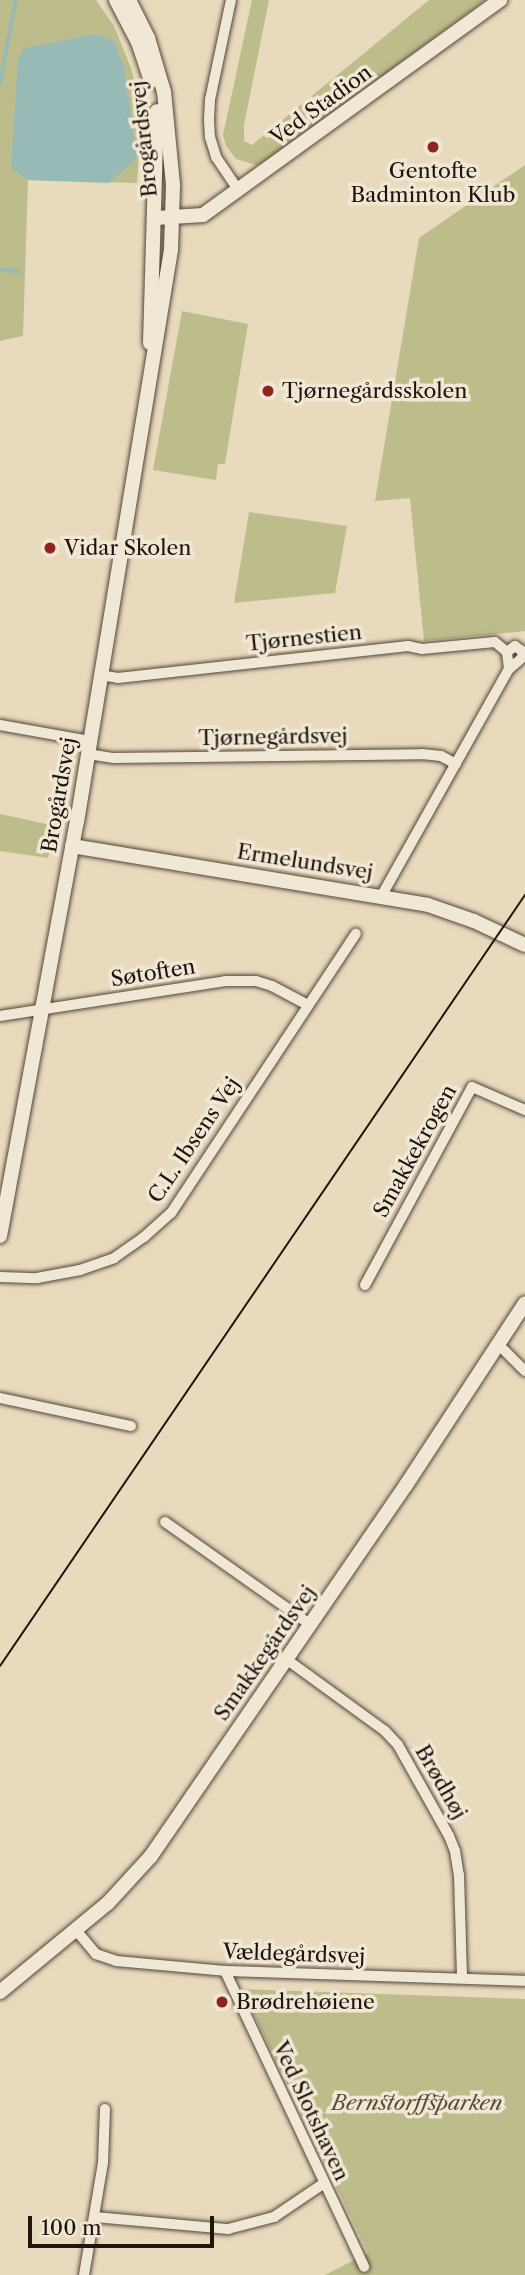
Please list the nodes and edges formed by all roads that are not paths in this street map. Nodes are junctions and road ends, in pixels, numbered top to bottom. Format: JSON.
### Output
{"nodes":[{"id":1,"x":117,"y":0,"type":"edge"},
{"id":2,"x":129,"y":0,"type":"edge"},
{"id":3,"x":231,"y":0,"type":"edge"},
{"id":4,"x":500,"y":0,"type":"edge"},
{"id":5,"x":239,"y":191,"type":"junction"},
{"id":6,"x":156,"y":218,"type":"junction"},
{"id":7,"x":173,"y":218,"type":"junction"},
{"id":8,"x":151,"y":278,"type":"junction"},
{"id":9,"x":167,"y":280,"type":"junction"},
{"id":10,"x":151,"y":362,"type":"junction"},
{"id":11,"x":100,"y":675,"type":"junction"},
{"id":12,"x":0,"y":725,"type":"edge"},
{"id":13,"x":89,"y":748,"type":"junction"},
{"id":14,"x":456,"y":764,"type":"junction"},
{"id":15,"x":72,"y":846,"type":"junction"},
{"id":16,"x":382,"y":895,"type":"junction"},
{"id":17,"x":356,"y":934,"type":"dead end"},
{"id":18,"x":525,"y":945,"type":"edge"},
{"id":19,"x":307,"y":1005,"type":"junction"},
{"id":20,"x":40,"y":1011,"type":"junction"},
{"id":21,"x":0,"y":1016,"type":"edge"},
{"id":22,"x":525,"y":1110,"type":"edge"},
{"id":23,"x":0,"y":1236,"type":"edge"},
{"id":24,"x":0,"y":1277,"type":"edge"},
{"id":25,"x":365,"y":1285,"type":"dead end"},
{"id":26,"x":525,"y":1303,"type":"edge"},
{"id":27,"x":499,"y":1345,"type":"junction"},
{"id":28,"x":525,"y":1371,"type":"edge"},
{"id":29,"x":0,"y":1398,"type":"edge"},
{"id":30,"x":131,"y":1426,"type":"dead end"},
{"id":31,"x":166,"y":1521,"type":"dead end"},
{"id":32,"x":311,"y":1625,"type":"junction"},
{"id":33,"x":286,"y":1659,"type":"junction"},
{"id":34,"x":75,"y":1929,"type":"junction"},
{"id":35,"x":225,"y":1971,"type":"junction"},
{"id":36,"x":461,"y":1978,"type":"junction"},
{"id":37,"x":525,"y":1981,"type":"edge"},
{"id":38,"x":0,"y":1992,"type":"edge"},
{"id":39,"x":106,"y":2109,"type":"dead end"},
{"id":40,"x":323,"y":2184,"type":"junction"},
{"id":41,"x":95,"y":2217,"type":"junction"},
{"id":42,"x":364,"y":2267,"type":"dead end"},
{"id":43,"x":84,"y":2275,"type":"edge"}],
"edges":[{"from":1,"to":6,"type":"street","name":"Brogårdsvej"},
{"from":2,"to":7,"type":"street","name":"Brogårdsvej"},
{"from":3,"to":5,"type":"street"},
{"from":4,"to":5,"type":"street","name":"Ved Stadion"},
{"from":5,"to":7,"type":"street","name":"Ved Stadion"},
{"from":6,"to":7,"type":"street","name":"Ved Stadion"},
{"from":6,"to":8,"type":"street","name":"Brogårdsvej"},
{"from":7,"to":9,"type":"street","name":"Brogårdsvej"},
{"from":8,"to":9,"type":"street"},
{"from":8,"to":10,"type":"street","name":"Brogårdsvej"},
{"from":9,"to":10,"type":"street","name":"Brogårdsvej"},
{"from":10,"to":11,"type":"street","name":"Brogårdsvej"},
{"from":11,"to":13,"type":"street","name":"Brogårdsvej"},
{"from":11,"to":14,"type":"street","name":"Tjørnestien"},
{"from":12,"to":13,"type":"street","name":"Tjørnegårdsvej"},
{"from":13,"to":14,"type":"street","name":"Tjørnegårdsvej"},
{"from":13,"to":15,"type":"street","name":"Brogårdsvej"},
{"from":14,"to":16,"type":"street"},
{"from":15,"to":16,"type":"street","name":"Ermelundsvej"},
{"from":15,"to":20,"type":"street","name":"Brogårdsvej"},
{"from":16,"to":18,"type":"street","name":"Ermelundsvej"},
{"from":17,"to":19,"type":"street","name":"C.L. Ibsens Vej"},
{"from":19,"to":20,"type":"street","name":"Søtoften"},
{"from":19,"to":24,"type":"street","name":"C.L. Ibsens Vej"},
{"from":20,"to":21,"type":"street","name":"Søtoften"},
{"from":20,"to":23,"type":"street","name":"Brogårdsvej"},
{"from":22,"to":25,"type":"street","name":"Smakkekrogen"},
{"from":26,"to":27,"type":"street","name":"Smakkegårdsvej"},
{"from":27,"to":28,"type":"street"},
{"from":27,"to":32,"type":"street","name":"Smakkegårdsvej"},
{"from":29,"to":30,"type":"street"},
{"from":31,"to":32,"type":"street"},
{"from":32,"to":33,"type":"street","name":"Smakkegårdsvej"},
{"from":33,"to":34,"type":"street","name":"Smakkegårdsvej"},
{"from":33,"to":36,"type":"street","name":"Brødhøj"},
{"from":34,"to":35,"type":"street","name":"Vældegårdsvej"},
{"from":34,"to":38,"type":"street","name":"Smakkegårdsvej"},
{"from":35,"to":36,"type":"street","name":"Vældegårdsvej"},
{"from":35,"to":40,"type":"street","name":"Ved Slotshaven"},
{"from":36,"to":37,"type":"street","name":"Vældegårdsvej"},
{"from":39,"to":41,"type":"street"},
{"from":40,"to":41,"type":"street"},
{"from":40,"to":42,"type":"street","name":"Ved Slotshaven"},
{"from":41,"to":43,"type":"street"}]}
